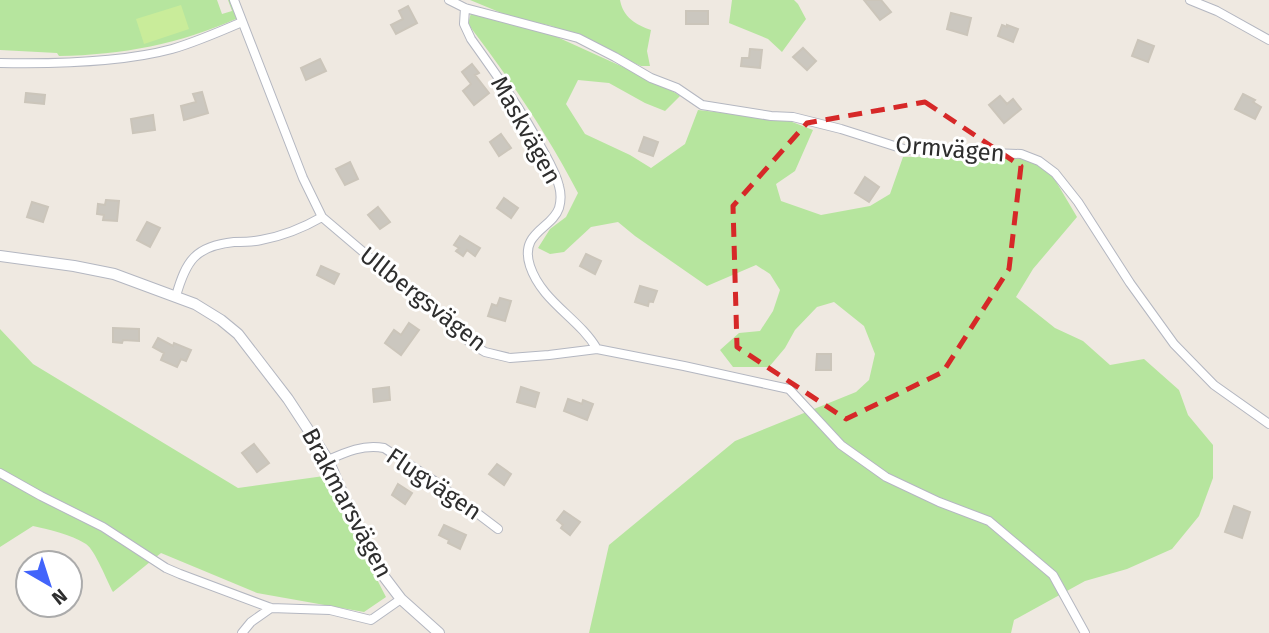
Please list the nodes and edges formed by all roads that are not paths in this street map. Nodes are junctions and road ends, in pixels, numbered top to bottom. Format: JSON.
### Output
{"nodes":[{"id":1,"x":234,"y":0,"type":"edge"},
{"id":2,"x":449,"y":0,"type":"edge"},
{"id":3,"x":1190,"y":0,"type":"edge"},
{"id":4,"x":465,"y":8,"type":"junction"},
{"id":5,"x":242,"y":22,"type":"junction"},
{"id":6,"x":1269,"y":40,"type":"edge"},
{"id":7,"x":0,"y":63,"type":"edge"},
{"id":8,"x":322,"y":217,"type":"junction"},
{"id":9,"x":0,"y":256,"type":"edge"},
{"id":10,"x":176,"y":296,"type":"junction"},
{"id":11,"x":597,"y":349,"type":"junction"},
{"id":12,"x":1269,"y":424,"type":"edge"},
{"id":13,"x":328,"y":460,"type":"junction"},
{"id":14,"x":0,"y":473,"type":"edge"},
{"id":15,"x":498,"y":529,"type":"dead end"},
{"id":16,"x":401,"y":599,"type":"junction"},
{"id":17,"x":271,"y":608,"type":"junction"},
{"id":18,"x":242,"y":633,"type":"edge"},
{"id":19,"x":439,"y":633,"type":"edge"},
{"id":20,"x":1085,"y":633,"type":"edge"}],
"edges":[{"from":1,"to":5,"type":"street","name":"Ullbergsvägen"},
{"from":2,"to":4,"type":"street","name":"Ormvägen"},
{"from":3,"to":6,"type":"street"},
{"from":4,"to":11,"type":"street","name":"Maskvägen"},
{"from":4,"to":12,"type":"street","name":"Ormvägen"},
{"from":5,"to":7,"type":"street"},
{"from":5,"to":8,"type":"street","name":"Ullbergsvägen"},
{"from":8,"to":10,"type":"street"},
{"from":8,"to":11,"type":"street","name":"Ullbergsvägen"},
{"from":9,"to":10,"type":"street","name":"Brakmarsvägen"},
{"from":10,"to":13,"type":"street","name":"Brakmarsvägen"},
{"from":11,"to":20,"type":"street","name":"Ullbergsvägen"},
{"from":13,"to":15,"type":"street","name":"Flugvägen"},
{"from":13,"to":16,"type":"street","name":"Brakmarsvägen"},
{"from":14,"to":17,"type":"street"},
{"from":16,"to":17,"type":"street"},
{"from":16,"to":19,"type":"street","name":"Brakmarsvägen"},
{"from":17,"to":18,"type":"street"}]}
